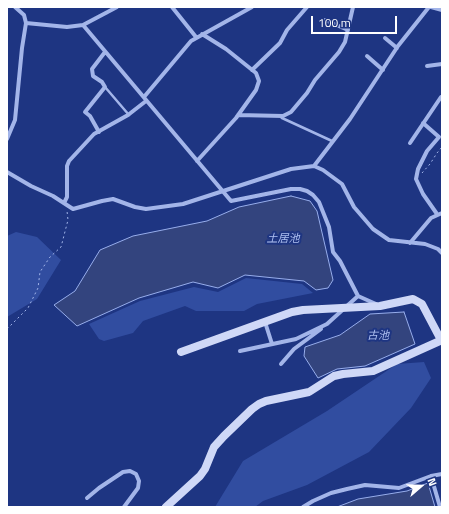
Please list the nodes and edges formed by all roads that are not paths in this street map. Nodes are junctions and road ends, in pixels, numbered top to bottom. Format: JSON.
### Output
{"nodes":[{"id":1,"x":15,"y":7,"type":"edge"},
{"id":2,"x":117,"y":7,"type":"edge"},
{"id":3,"x":172,"y":7,"type":"edge"},
{"id":4,"x":252,"y":7,"type":"edge"},
{"id":5,"x":306,"y":7,"type":"edge"},
{"id":6,"x":353,"y":7,"type":"edge"},
{"id":7,"x":430,"y":7,"type":"edge"},
{"id":8,"x":442,"y":10,"type":"edge"},
{"id":9,"x":325,"y":20,"type":"dead end"},
{"id":10,"x":26,"y":23,"type":"junction"},
{"id":11,"x":83,"y":25,"type":"junction"},
{"id":12,"x":348,"y":30,"type":"junction"},
{"id":13,"x":202,"y":34,"type":"junction"},
{"id":14,"x":196,"y":37,"type":"junction"},
{"id":15,"x":385,"y":38,"type":"dead end"},
{"id":16,"x":397,"y":48,"type":"junction"},
{"id":17,"x":105,"y":52,"type":"junction"},
{"id":18,"x":366,"y":56,"type":"dead end"},
{"id":19,"x":442,"y":64,"type":"edge"},
{"id":20,"x":427,"y":66,"type":"dead end"},
{"id":21,"x":252,"y":70,"type":"junction"},
{"id":22,"x":383,"y":70,"type":"junction"},
{"id":23,"x":105,"y":87,"type":"junction"},
{"id":24,"x":441,"y":97,"type":"edge"},
{"id":25,"x":145,"y":99,"type":"junction"},
{"id":26,"x":438,"y":102,"type":"junction"},
{"id":27,"x":442,"y":105,"type":"edge"},
{"id":28,"x":129,"y":115,"type":"junction"},
{"id":29,"x":238,"y":115,"type":"junction"},
{"id":30,"x":281,"y":116,"type":"junction"},
{"id":31,"x":423,"y":123,"type":"junction"},
{"id":32,"x":99,"y":132,"type":"junction"},
{"id":33,"x":7,"y":139,"type":"edge"},
{"id":34,"x":332,"y":141,"type":"junction"},
{"id":35,"x":410,"y":143,"type":"dead end"},
{"id":36,"x":197,"y":161,"type":"junction"},
{"id":37,"x":314,"y":166,"type":"junction"},
{"id":38,"x":7,"y":172,"type":"edge"},
{"id":39,"x":223,"y":191,"type":"junction"},
{"id":40,"x":65,"y":204,"type":"junction"},
{"id":41,"x":442,"y":213,"type":"edge"},
{"id":42,"x":437,"y":214,"type":"junction"},
{"id":43,"x":410,"y":243,"type":"junction"},
{"id":44,"x":442,"y":253,"type":"edge"},
{"id":45,"x":358,"y":296,"type":"junction"},
{"id":46,"x":380,"y":306,"type":"junction"},
{"id":47,"x":345,"y":308,"type":"junction"},
{"id":48,"x":264,"y":322,"type":"junction"},
{"id":49,"x":328,"y":324,"type":"junction"},
{"id":50,"x":442,"y":340,"type":"edge"},
{"id":51,"x":272,"y":344,"type":"junction"},
{"id":52,"x":240,"y":351,"type":"dead end"},
{"id":53,"x":181,"y":352,"type":"dead end"},
{"id":54,"x":282,"y":364,"type":"dead end"},
{"id":55,"x":442,"y":474,"type":"edge"},
{"id":56,"x":431,"y":476,"type":"junction"},
{"id":57,"x":87,"y":498,"type":"dead end"},
{"id":58,"x":124,"y":507,"type":"edge"},
{"id":59,"x":166,"y":507,"type":"edge"},
{"id":60,"x":303,"y":507,"type":"edge"},
{"id":61,"x":440,"y":507,"type":"edge"}],
"edges":[{"from":1,"to":10,"type":"street"},
{"from":2,"to":11,"type":"street"},
{"from":3,"to":14,"type":"street"},
{"from":4,"to":13,"type":"street"},
{"from":5,"to":21,"type":"street"},
{"from":6,"to":12,"type":"street"},
{"from":7,"to":8,"type":"street"},
{"from":7,"to":16,"type":"street"},
{"from":9,"to":12,"type":"street"},
{"from":10,"to":11,"type":"street"},
{"from":10,"to":33,"type":"street"},
{"from":11,"to":17,"type":"street"},
{"from":12,"to":30,"type":"street"},
{"from":13,"to":14,"type":"street"},
{"from":13,"to":21,"type":"street"},
{"from":14,"to":25,"type":"street"},
{"from":15,"to":16,"type":"street"},
{"from":16,"to":22,"type":"street"},
{"from":17,"to":23,"type":"street"},
{"from":17,"to":25,"type":"street"},
{"from":18,"to":22,"type":"street"},
{"from":19,"to":20,"type":"street"},
{"from":21,"to":29,"type":"street"},
{"from":22,"to":34,"type":"street"},
{"from":23,"to":28,"type":"lane"},
{"from":23,"to":32,"type":"street"},
{"from":24,"to":26,"type":"street"},
{"from":25,"to":28,"type":"street"},
{"from":25,"to":36,"type":"street"},
{"from":26,"to":27,"type":"street"},
{"from":26,"to":31,"type":"street"},
{"from":28,"to":32,"type":"street"},
{"from":29,"to":30,"type":"street"},
{"from":29,"to":36,"type":"street"},
{"from":30,"to":34,"type":"lane"},
{"from":31,"to":35,"type":"street"},
{"from":31,"to":42,"type":"street"},
{"from":32,"to":40,"type":"street"},
{"from":34,"to":37,"type":"street"},
{"from":36,"to":39,"type":"street"},
{"from":37,"to":39,"type":"street"},
{"from":37,"to":43,"type":"street"},
{"from":38,"to":40,"type":"street"},
{"from":39,"to":40,"type":"street"},
{"from":39,"to":45,"type":"street"},
{"from":41,"to":42,"type":"street"},
{"from":42,"to":43,"type":"street"},
{"from":43,"to":44,"type":"street"},
{"from":45,"to":46,"type":"street"},
{"from":45,"to":47,"type":"street"},
{"from":46,"to":47,"type":"street"},
{"from":46,"to":50,"type":"street"},
{"from":47,"to":48,"type":"street"},
{"from":47,"to":49,"type":"street"},
{"from":48,"to":51,"type":"street"},
{"from":48,"to":53,"type":"street"},
{"from":49,"to":51,"type":"street"},
{"from":49,"to":54,"type":"street"},
{"from":50,"to":59,"type":"street"},
{"from":51,"to":52,"type":"street"},
{"from":55,"to":56,"type":"street"},
{"from":56,"to":60,"type":"street"},
{"from":56,"to":61,"type":"street"},
{"from":57,"to":58,"type":"street"}]}
